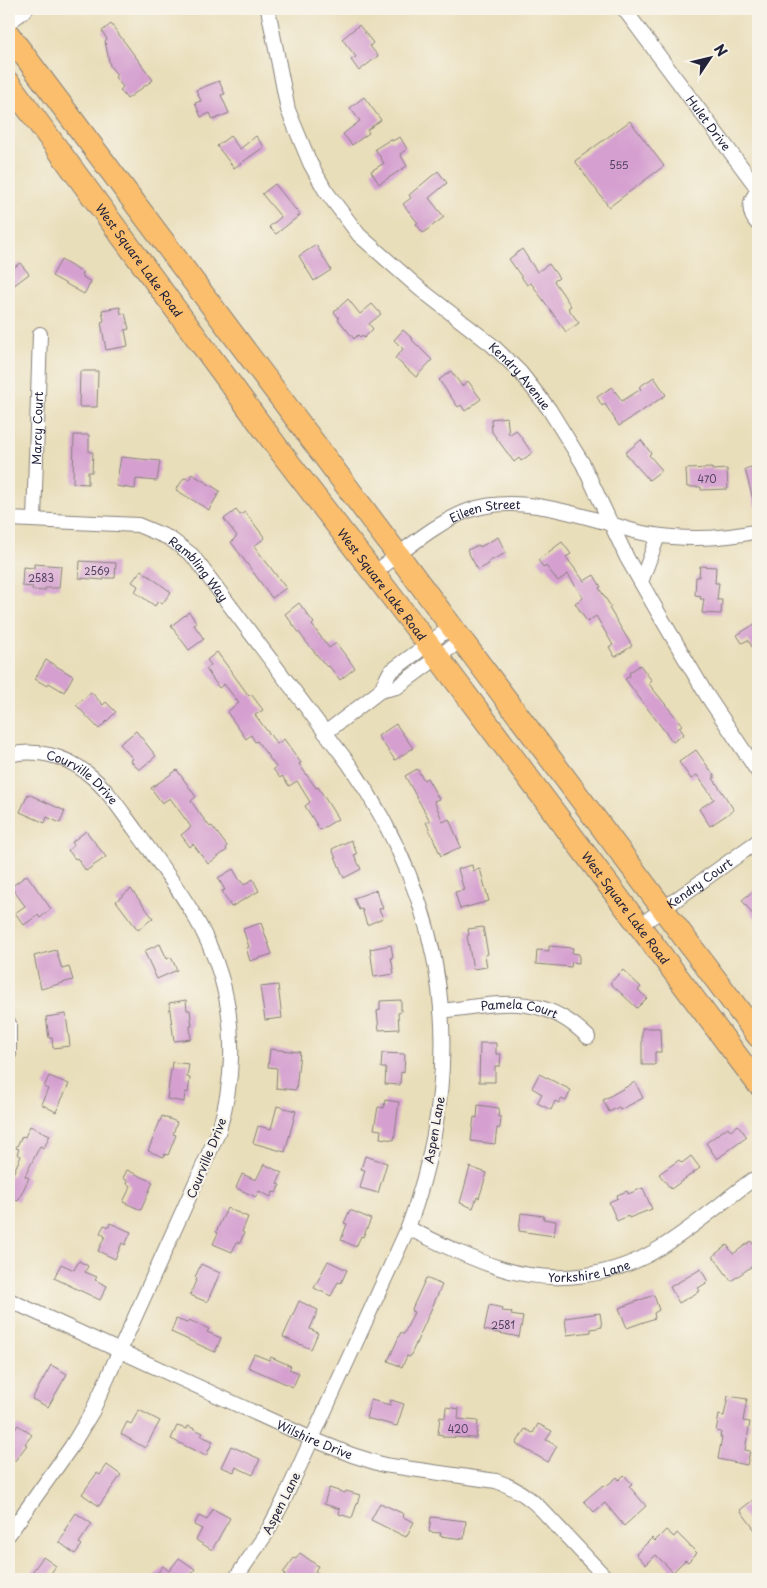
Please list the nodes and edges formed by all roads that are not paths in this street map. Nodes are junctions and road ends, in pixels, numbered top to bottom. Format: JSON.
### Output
{"nodes":[{"id":1,"x":25,"y":9,"type":"edge"},
{"id":2,"x":268,"y":9,"type":"edge"},
{"id":3,"x":624,"y":9,"type":"edge"},
{"id":4,"x":9,"y":21,"type":"edge"},
{"id":5,"x":9,"y":36,"type":"edge"},
{"id":6,"x":9,"y":83,"type":"edge"},
{"id":7,"x":758,"y":190,"type":"edge"},
{"id":8,"x":758,"y":224,"type":"edge"},
{"id":9,"x":40,"y":334,"type":"dead end"},
{"id":10,"x":9,"y":519,"type":"edge"},
{"id":11,"x":34,"y":520,"type":"junction"},
{"id":12,"x":612,"y":524,"type":"junction"},
{"id":13,"x":758,"y":531,"type":"edge"},
{"id":14,"x":658,"y":536,"type":"junction"},
{"id":15,"x":397,"y":556,"type":"junction"},
{"id":16,"x":374,"y":573,"type":"junction"},
{"id":17,"x":641,"y":582,"type":"junction"},
{"id":18,"x":456,"y":634,"type":"junction"},
{"id":19,"x":433,"y":651,"type":"junction"},
{"id":20,"x":325,"y":733,"type":"junction"},
{"id":21,"x":9,"y":755,"type":"edge"},
{"id":22,"x":758,"y":772,"type":"edge"},
{"id":23,"x":758,"y":841,"type":"edge"},
{"id":24,"x":662,"y":908,"type":"junction"},
{"id":25,"x":639,"y":926,"type":"junction"},
{"id":26,"x":441,"y":1011,"type":"junction"},
{"id":27,"x":9,"y":1024,"type":"edge"},
{"id":28,"x":758,"y":1036,"type":"edge"},
{"id":29,"x":588,"y":1037,"type":"dead end"},
{"id":30,"x":9,"y":1054,"type":"edge"},
{"id":31,"x":758,"y":1084,"type":"edge"},
{"id":32,"x":758,"y":1167,"type":"edge"},
{"id":33,"x":755,"y":1180,"type":"edge"},
{"id":34,"x":408,"y":1228,"type":"junction"},
{"id":35,"x":9,"y":1300,"type":"edge"},
{"id":36,"x":120,"y":1351,"type":"junction"},
{"id":37,"x":312,"y":1438,"type":"junction"},
{"id":38,"x":9,"y":1534,"type":"edge"},
{"id":39,"x":235,"y":1579,"type":"edge"},
{"id":40,"x":607,"y":1579,"type":"edge"}],
"edges":[{"from":1,"to":4,"type":"street"},
{"from":2,"to":12,"type":"street","name":"Kendry Avenue"},
{"from":3,"to":7,"type":"street","name":"Hulet Drive"},
{"from":5,"to":15,"type":"highway"},
{"from":6,"to":16,"type":"highway","name":"West Square Lake Road"},
{"from":7,"to":8,"type":"street","name":"Hulet Drive"},
{"from":9,"to":11,"type":"street","name":"Marcy Court"},
{"from":10,"to":11,"type":"street","name":"Rambling Way"},
{"from":11,"to":20,"type":"street","name":"Rambling Way"},
{"from":12,"to":14,"type":"street","name":"Eileen Street"},
{"from":12,"to":15,"type":"street","name":"Eileen Street"},
{"from":12,"to":17,"type":"street","name":"Kendry Avenue"},
{"from":13,"to":14,"type":"street","name":"Eileen Street"},
{"from":14,"to":17,"type":"street"},
{"from":15,"to":16,"type":"street","name":"Eileen Street"},
{"from":15,"to":18,"type":"highway"},
{"from":16,"to":19,"type":"highway","name":"West Square Lake Road"},
{"from":17,"to":22,"type":"street","name":"Kendry Avenue"},
{"from":18,"to":19,"type":"street"},
{"from":18,"to":24,"type":"highway"},
{"from":19,"to":20,"type":"street"},
{"from":19,"to":25,"type":"highway","name":"West Square Lake Road"},
{"from":20,"to":26,"type":"street","name":"Aspen Lane"},
{"from":21,"to":36,"type":"street","name":"Courville Drive"},
{"from":23,"to":24,"type":"street","name":"Kendry Court"},
{"from":24,"to":25,"type":"street","name":"Kendry Court"},
{"from":24,"to":28,"type":"highway"},
{"from":25,"to":31,"type":"highway","name":"West Square Lake Road"},
{"from":26,"to":29,"type":"street","name":"Pamela Court"},
{"from":26,"to":34,"type":"street","name":"Aspen Lane"},
{"from":27,"to":30,"type":"street"},
{"from":32,"to":33,"type":"street","name":"Yorkshire Lane"},
{"from":33,"to":34,"type":"street","name":"Yorkshire Lane"},
{"from":34,"to":37,"type":"street","name":"Aspen Lane"},
{"from":35,"to":36,"type":"street","name":"Wilshire Drive"},
{"from":36,"to":37,"type":"street","name":"Wilshire Drive"},
{"from":36,"to":38,"type":"street","name":"Courville Drive"},
{"from":37,"to":39,"type":"street","name":"Aspen Lane"},
{"from":37,"to":40,"type":"street","name":"Wilshire Drive"}]}
